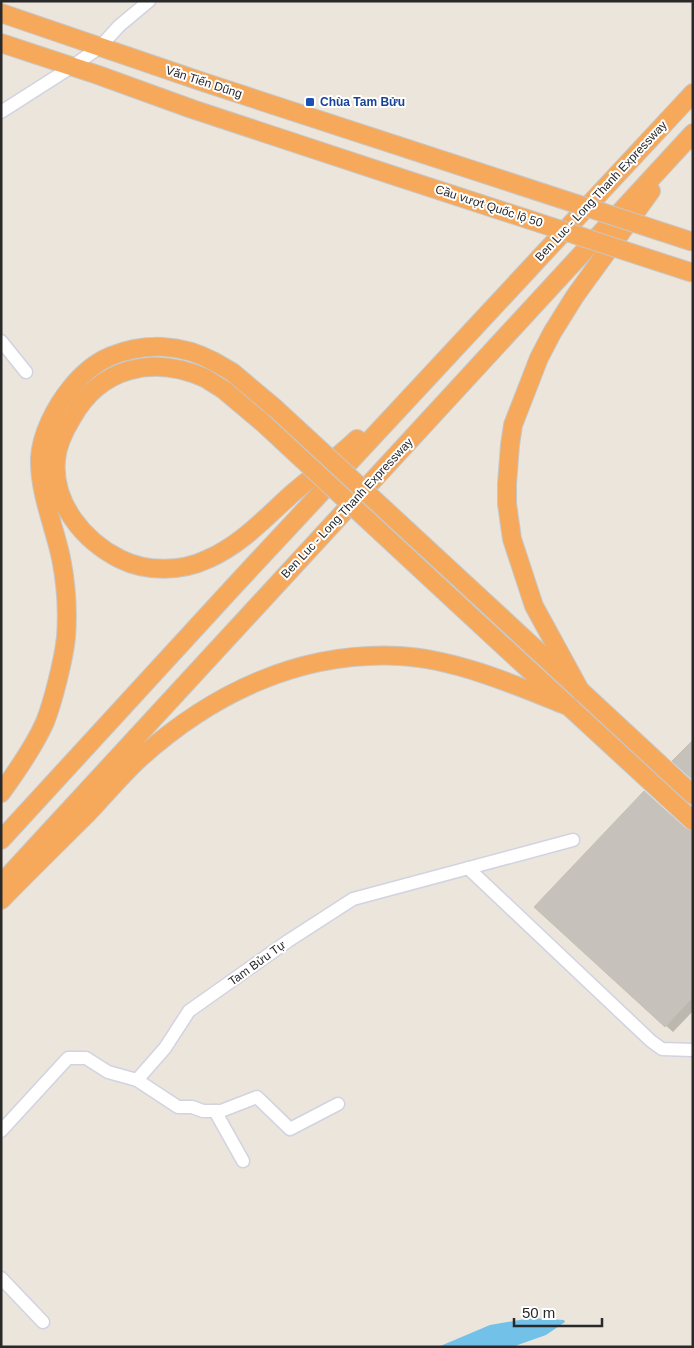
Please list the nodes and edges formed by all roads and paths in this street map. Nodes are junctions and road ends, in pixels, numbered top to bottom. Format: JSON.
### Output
{"nodes":[{"id":1,"x":149,"y":1,"type":"edge"},
{"id":2,"x":1,"y":13,"type":"edge"},
{"id":3,"x":1,"y":43,"type":"edge"},
{"id":4,"x":100,"y":47,"type":"junction"},
{"id":5,"x":73,"y":66,"type":"junction"},
{"id":6,"x":693,"y":93,"type":"edge"},
{"id":7,"x":1,"y":112,"type":"edge"},
{"id":8,"x":693,"y":133,"type":"edge"},
{"id":9,"x":693,"y":139,"type":"edge"},
{"id":10,"x":693,"y":242,"type":"edge"},
{"id":11,"x":693,"y":273,"type":"edge"},
{"id":12,"x":491,"y":310,"type":"junction"},
{"id":13,"x":1,"y":341,"type":"edge"},
{"id":14,"x":26,"y":372,"type":"dead end"},
{"id":15,"x":581,"y":692,"type":"junction"},
{"id":16,"x":570,"y":707,"type":"junction"},
{"id":17,"x":1,"y":793,"type":"edge"},
{"id":18,"x":693,"y":795,"type":"edge"},
{"id":19,"x":693,"y":821,"type":"edge"},
{"id":20,"x":1,"y":840,"type":"edge"},
{"id":21,"x":573,"y":840,"type":"dead end"},
{"id":22,"x":468,"y":868,"type":"junction"},
{"id":23,"x":1,"y":884,"type":"edge"},
{"id":24,"x":1,"y":900,"type":"edge"},
{"id":25,"x":693,"y":1050,"type":"edge"},
{"id":26,"x":137,"y":1080,"type":"junction"},
{"id":27,"x":338,"y":1104,"type":"dead end"},
{"id":28,"x":215,"y":1111,"type":"junction"},
{"id":29,"x":1,"y":1131,"type":"edge"},
{"id":30,"x":243,"y":1161,"type":"dead end"},
{"id":31,"x":1,"y":1278,"type":"edge"},
{"id":32,"x":43,"y":1322,"type":"dead end"}],
"edges":[{"from":1,"to":4,"type":"street"},
{"from":2,"to":4,"type":"highway","name":"Văn Tiến Dũng"},
{"from":3,"to":5,"type":"highway"},
{"from":4,"to":5,"type":"street"},
{"from":4,"to":10,"type":"highway","name":"Văn Tiến Dũng","bridge":true},
{"from":5,"to":7,"type":"street"},
{"from":5,"to":11,"type":"highway","name":"Cầu vượt Quốc lộ 50","bridge":true},
{"from":6,"to":12,"type":"highway","name":"Ben Luc - Long Thanh Expressway"},
{"from":8,"to":23,"type":"highway","name":"Ben Luc - Long Thanh Expressway"},
{"from":9,"to":15,"type":"highway"},
{"from":12,"to":16,"type":"highway","bridge":true},
{"from":12,"to":20,"type":"highway","name":"Ben Luc - Long Thanh Expressway"},
{"from":13,"to":14,"type":"street"},
{"from":15,"to":17,"type":"highway","bridge":true},
{"from":15,"to":18,"type":"highway"},
{"from":16,"to":19,"type":"highway"},
{"from":16,"to":24,"type":"highway"},
{"from":21,"to":22,"type":"street","name":"Tam Bửu Tự"},
{"from":22,"to":25,"type":"street"},
{"from":22,"to":26,"type":"street","name":"Tam Bửu Tự"},
{"from":26,"to":28,"type":"street"},
{"from":26,"to":29,"type":"street"},
{"from":27,"to":28,"type":"street"},
{"from":28,"to":30,"type":"street"},
{"from":31,"to":32,"type":"street"}]}
